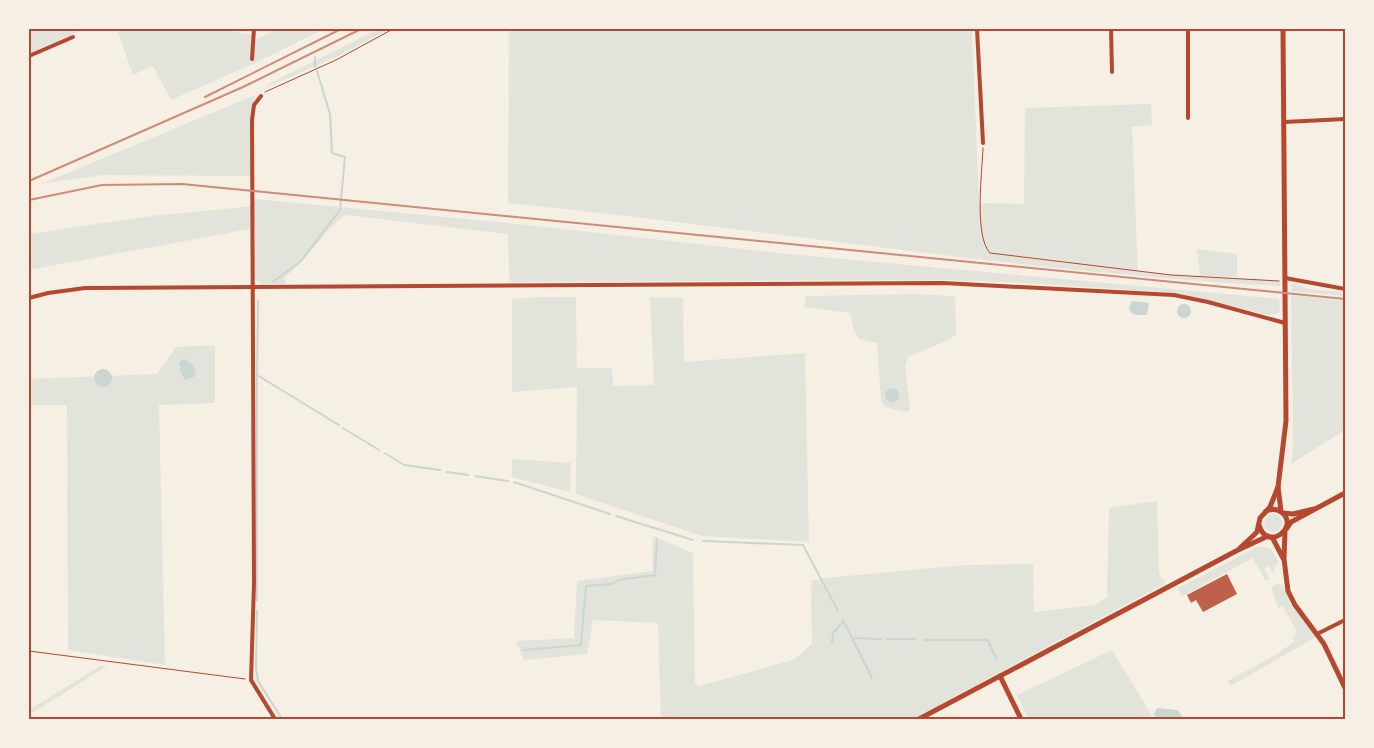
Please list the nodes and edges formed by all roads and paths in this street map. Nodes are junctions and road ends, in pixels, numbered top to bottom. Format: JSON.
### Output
{"nodes":[{"id":1,"x":254,"y":29,"type":"edge"},
{"id":2,"x":394,"y":29,"type":"edge"},
{"id":3,"x":977,"y":29,"type":"edge"},
{"id":4,"x":1111,"y":29,"type":"edge"},
{"id":5,"x":1188,"y":29,"type":"edge"},
{"id":6,"x":1283,"y":29,"type":"edge"},
{"id":7,"x":73,"y":37,"type":"dead end"},
{"id":8,"x":29,"y":56,"type":"edge"},
{"id":9,"x":252,"y":59,"type":"dead end"},
{"id":10,"x":1112,"y":72,"type":"dead end"},
{"id":11,"x":261,"y":96,"type":"joint"},
{"id":12,"x":1188,"y":118,"type":"dead end"},
{"id":13,"x":1345,"y":119,"type":"edge"},
{"id":14,"x":1284,"y":122,"type":"junction"},
{"id":15,"x":983,"y":143,"type":"joint"},
{"id":16,"x":1285,"y":279,"type":"junction"},
{"id":17,"x":252,"y":287,"type":"junction"},
{"id":18,"x":1345,"y":289,"type":"edge"},
{"id":19,"x":29,"y":298,"type":"edge"},
{"id":20,"x":1285,"y":323,"type":"junction"},
{"id":21,"x":1278,"y":487,"type":"junction"},
{"id":22,"x":1345,"y":493,"type":"edge"},
{"id":23,"x":1314,"y":509,"type":"junction"},
{"id":24,"x":1266,"y":511,"type":"junction"},
{"id":25,"x":1282,"y":512,"type":"junction"},
{"id":26,"x":1259,"y":525,"type":"junction"},
{"id":27,"x":1286,"y":530,"type":"junction"},
{"id":28,"x":1270,"y":537,"type":"junction"},
{"id":29,"x":1236,"y":551,"type":"junction"},
{"id":30,"x":1284,"y":559,"type":"junction"},
{"id":31,"x":1345,"y":620,"type":"edge"},
{"id":32,"x":1317,"y":634,"type":"junction"},
{"id":33,"x":29,"y":651,"type":"edge"},
{"id":34,"x":1000,"y":676,"type":"junction"},
{"id":35,"x":251,"y":680,"type":"junction"},
{"id":36,"x":1345,"y":688,"type":"edge"},
{"id":37,"x":275,"y":719,"type":"edge"},
{"id":38,"x":919,"y":719,"type":"edge"},
{"id":39,"x":1021,"y":719,"type":"edge"}],
"edges":[{"from":1,"to":9,"type":"street"},
{"from":2,"to":11,"type":"path"},
{"from":3,"to":15,"type":"street"},
{"from":4,"to":10,"type":"street"},
{"from":5,"to":12,"type":"street"},
{"from":6,"to":14,"type":"street"},
{"from":7,"to":8,"type":"street"},
{"from":11,"to":17,"type":"street"},
{"from":13,"to":14,"type":"street"},
{"from":14,"to":16,"type":"street"},
{"from":15,"to":16,"type":"path"},
{"from":16,"to":18,"type":"street"},
{"from":16,"to":20,"type":"street"},
{"from":17,"to":19,"type":"street"},
{"from":17,"to":20,"type":"street"},
{"from":17,"to":35,"type":"street"},
{"from":20,"to":21,"type":"street"},
{"from":21,"to":24,"type":"street"},
{"from":21,"to":25,"type":"street"},
{"from":22,"to":23,"type":"street"},
{"from":23,"to":25,"type":"street"},
{"from":23,"to":27,"type":"street"},
{"from":24,"to":25,"type":"street"},
{"from":24,"to":26,"type":"street"},
{"from":25,"to":27,"type":"street"},
{"from":26,"to":28,"type":"street"},
{"from":26,"to":29,"type":"street"},
{"from":27,"to":28,"type":"street"},
{"from":27,"to":30,"type":"street"},
{"from":28,"to":29,"type":"street"},
{"from":28,"to":30,"type":"street"},
{"from":29,"to":34,"type":"street"},
{"from":30,"to":32,"type":"street"},
{"from":31,"to":32,"type":"street"},
{"from":32,"to":36,"type":"street"},
{"from":33,"to":35,"type":"path"},
{"from":34,"to":38,"type":"street"},
{"from":34,"to":39,"type":"street"},
{"from":35,"to":37,"type":"street"}]}
